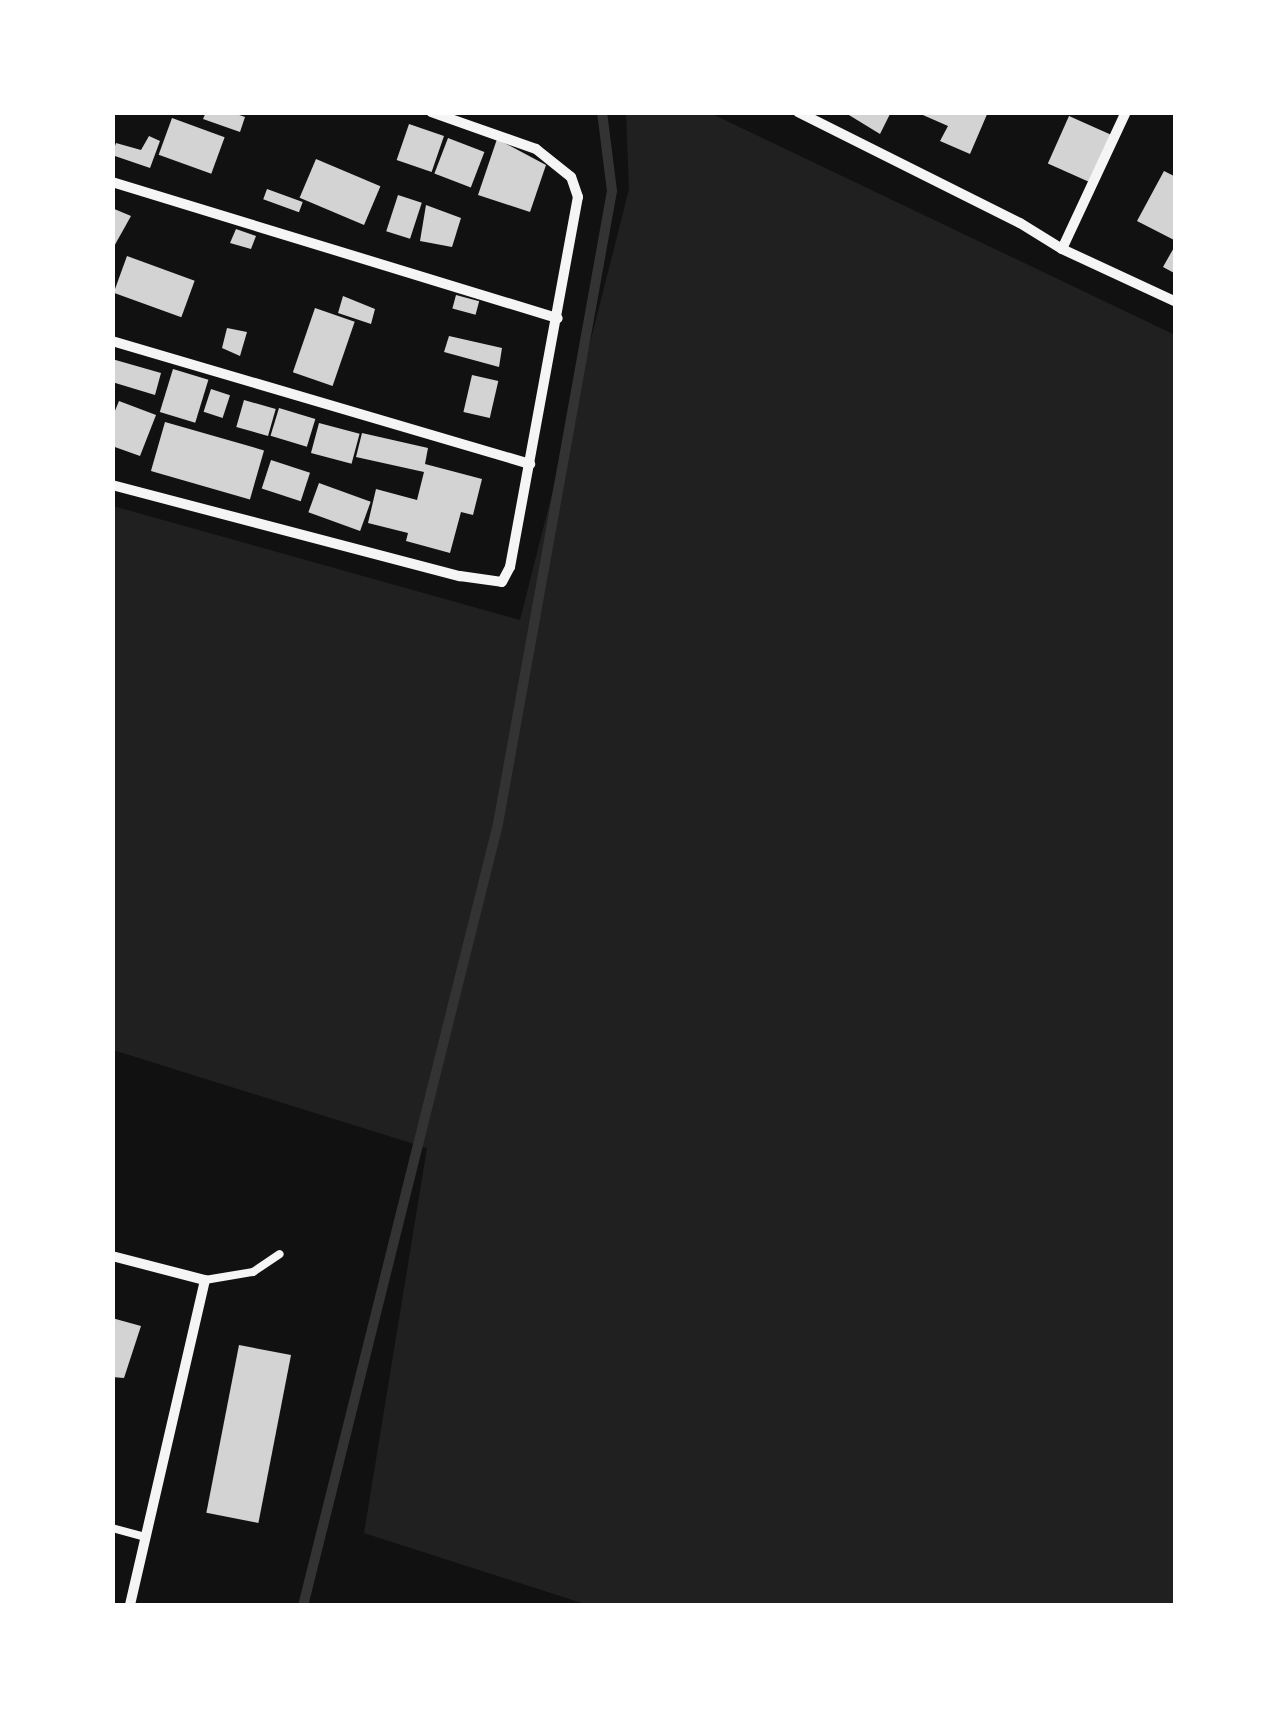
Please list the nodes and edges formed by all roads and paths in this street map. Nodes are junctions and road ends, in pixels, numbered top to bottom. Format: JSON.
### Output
{"nodes":[{"id":1,"x":431,"y":112,"type":"edge"},
{"id":2,"x":798,"y":112,"type":"edge"},
{"id":3,"x":1126,"y":112,"type":"edge"},
{"id":4,"x":112,"y":182,"type":"edge"},
{"id":5,"x":1062,"y":250,"type":"junction"},
{"id":6,"x":1176,"y":302,"type":"edge"},
{"id":7,"x":558,"y":318,"type":"junction"},
{"id":8,"x":112,"y":341,"type":"edge"},
{"id":9,"x":530,"y":464,"type":"junction"},
{"id":10,"x":112,"y":485,"type":"edge"},
{"id":11,"x":280,"y":1254,"type":"dead end"},
{"id":12,"x":112,"y":1256,"type":"edge"},
{"id":13,"x":205,"y":1280,"type":"junction"},
{"id":14,"x":112,"y":1528,"type":"edge"},
{"id":15,"x":145,"y":1537,"type":"junction"},
{"id":16,"x":130,"y":1606,"type":"edge"}],
"edges":[{"from":1,"to":7,"type":"street"},
{"from":2,"to":5,"type":"street"},
{"from":3,"to":5,"type":"street"},
{"from":4,"to":7,"type":"street"},
{"from":5,"to":6,"type":"street"},
{"from":7,"to":9,"type":"street"},
{"from":8,"to":9,"type":"street"},
{"from":9,"to":10,"type":"street"},
{"from":11,"to":13,"type":"lane"},
{"from":12,"to":13,"type":"street"},
{"from":13,"to":15,"type":"street"},
{"from":14,"to":15,"type":"lane"},
{"from":15,"to":16,"type":"street"}]}
